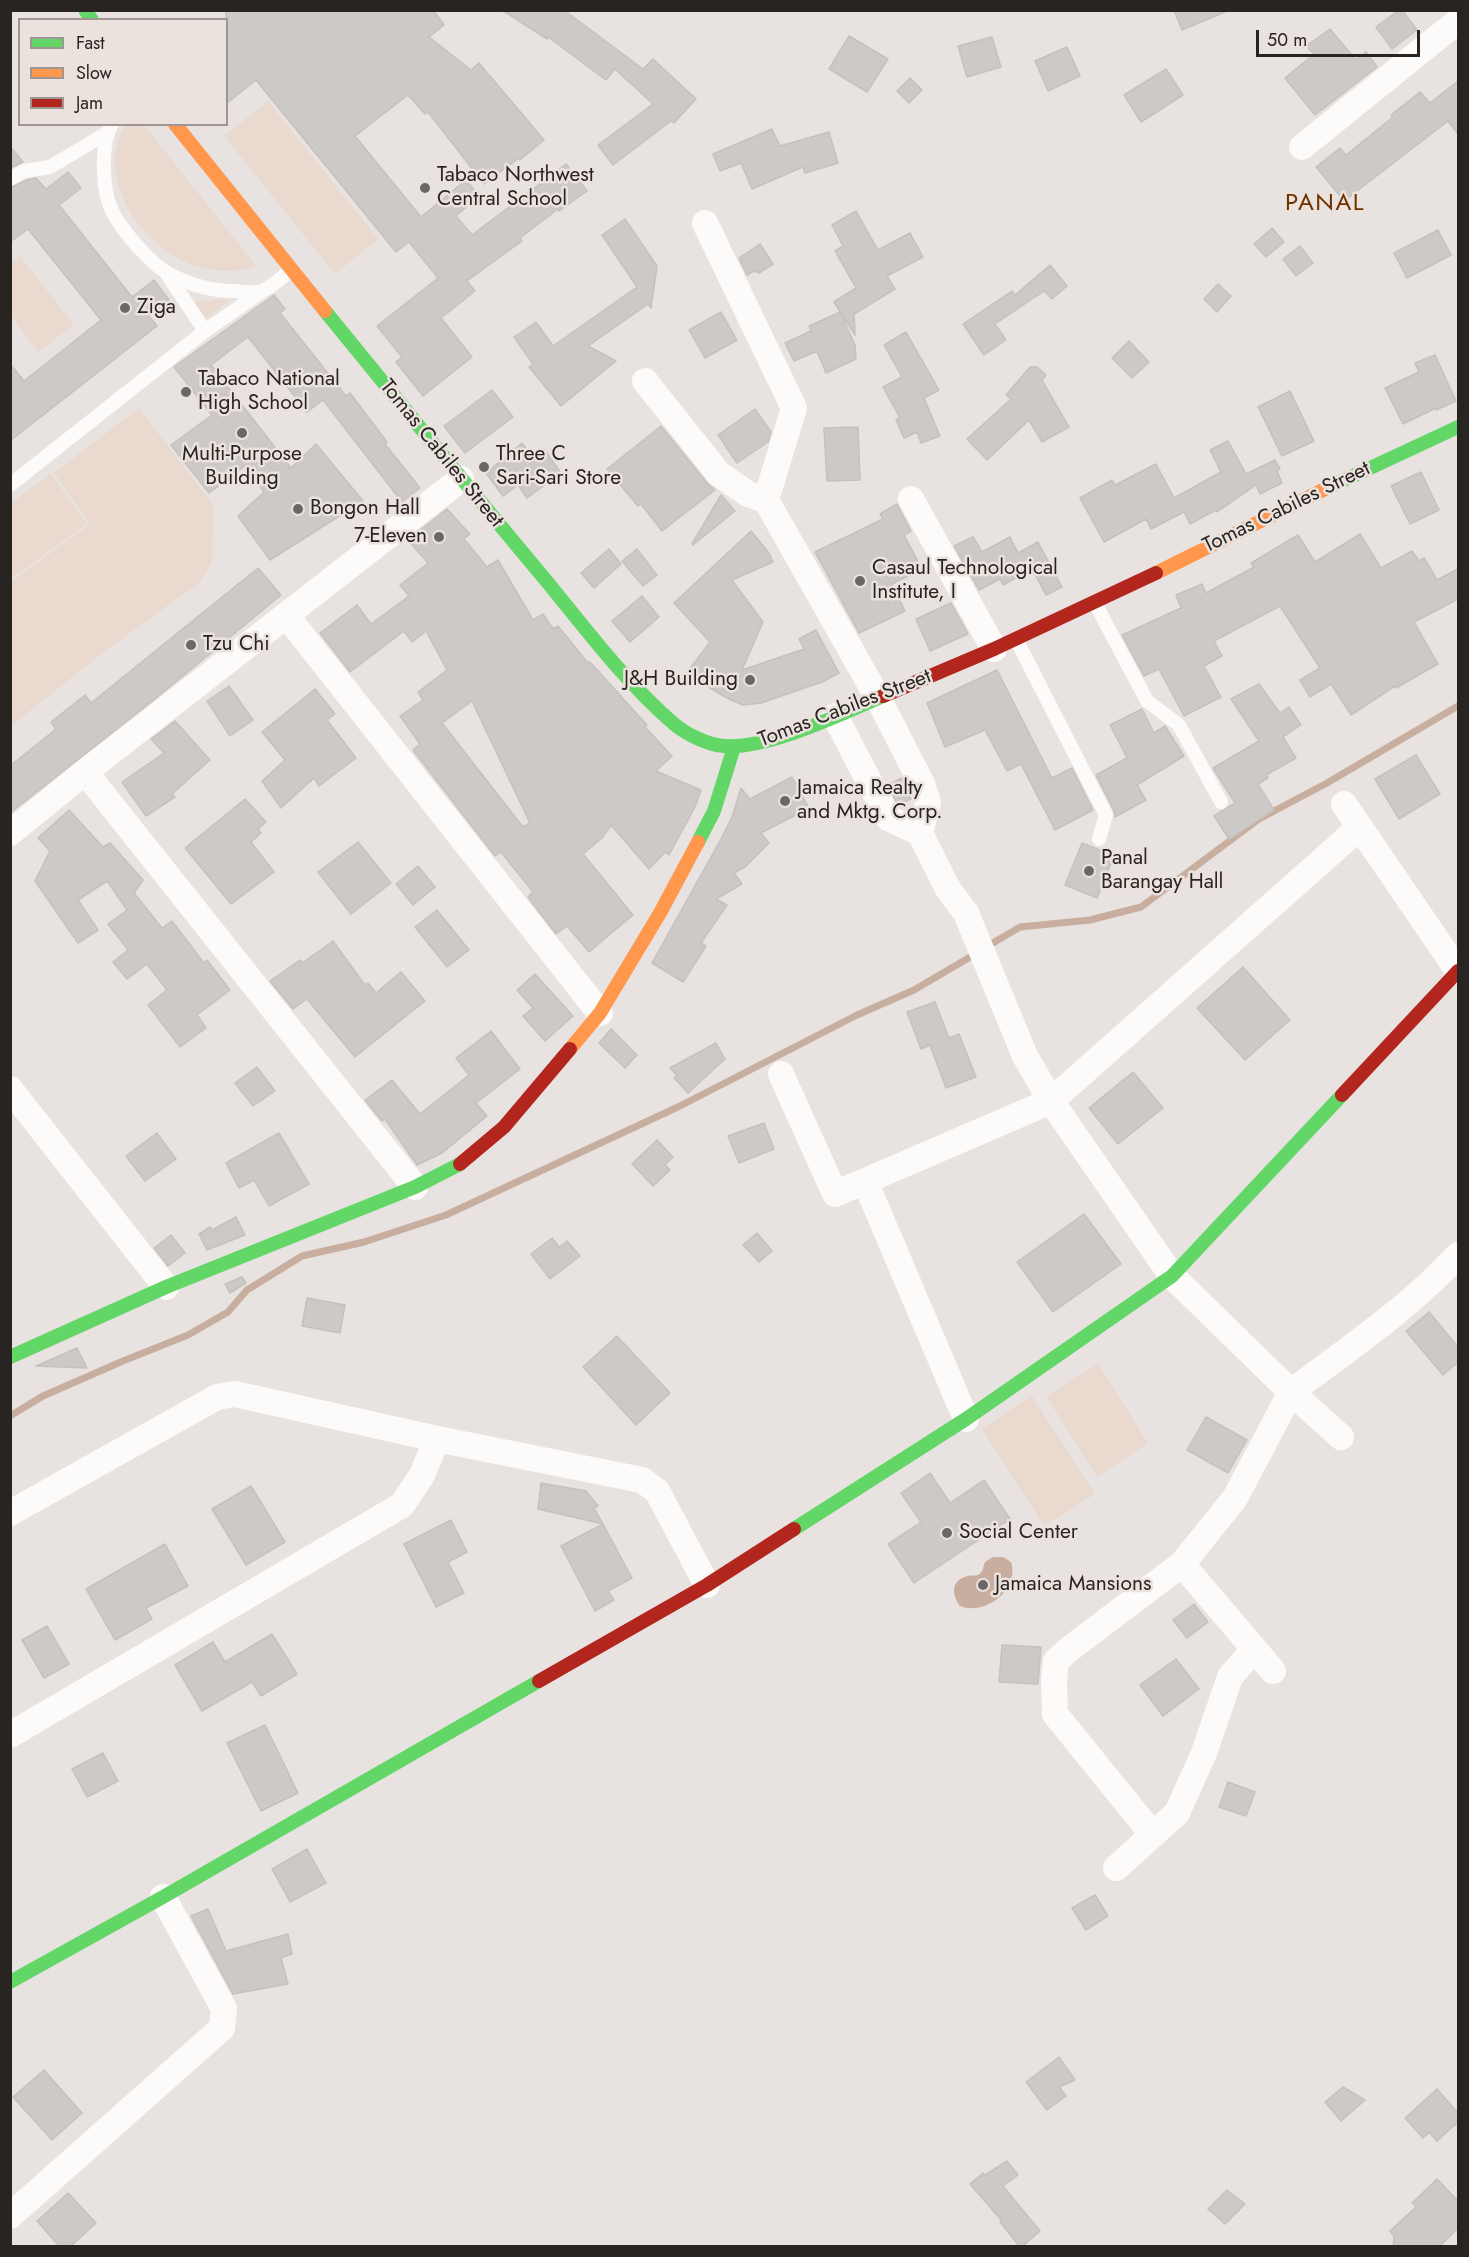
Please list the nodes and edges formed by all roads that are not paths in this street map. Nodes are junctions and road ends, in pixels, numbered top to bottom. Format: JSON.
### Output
{"nodes":[{"id":1,"x":1458,"y":21,"type":"edge"},
{"id":2,"x":177,"y":126,"type":"edge"},
{"id":3,"x":109,"y":129,"type":"edge"},
{"id":4,"x":1302,"y":147,"type":"dead end"},
{"id":5,"x":10,"y":179,"type":"edge"},
{"id":6,"x":705,"y":223,"type":"dead end"},
{"id":7,"x":291,"y":270,"type":"junction"},
{"id":8,"x":166,"y":272,"type":"junction"},
{"id":9,"x":261,"y":291,"type":"junction"},
{"id":10,"x":205,"y":331,"type":"junction"},
{"id":11,"x":645,"y":381,"type":"dead end"},
{"id":12,"x":1458,"y":427,"type":"edge"},
{"id":13,"x":461,"y":479,"type":"junction"},
{"id":14,"x":10,"y":484,"type":"edge"},
{"id":15,"x":911,"y":499,"type":"dead end"},
{"id":16,"x":766,"y":500,"type":"junction"},
{"id":17,"x":1095,"y":603,"type":"junction"},
{"id":18,"x":286,"y":615,"type":"junction"},
{"id":19,"x":1005,"y":644,"type":"junction"},
{"id":20,"x":878,"y":698,"type":"junction"},
{"id":21,"x":835,"y":716,"type":"junction"},
{"id":22,"x":734,"y":747,"type":"junction"},
{"id":23,"x":85,"y":772,"type":"junction"},
{"id":24,"x":1221,"y":802,"type":"dead end"},
{"id":25,"x":1344,"y":804,"type":"dead end"},
{"id":26,"x":1360,"y":827,"type":"junction"},
{"id":27,"x":10,"y":833,"type":"edge"},
{"id":28,"x":920,"y":833,"type":"junction"},
{"id":29,"x":1099,"y":839,"type":"dead end"},
{"id":30,"x":1458,"y":971,"type":"edge"},
{"id":31,"x":600,"y":1013,"type":"junction"},
{"id":32,"x":781,"y":1074,"type":"dead end"},
{"id":33,"x":10,"y":1089,"type":"edge"},
{"id":34,"x":1052,"y":1101,"type":"junction"},
{"id":35,"x":865,"y":1181,"type":"junction"},
{"id":36,"x":415,"y":1187,"type":"junction"},
{"id":37,"x":1458,"y":1255,"type":"edge"},
{"id":38,"x":1172,"y":1276,"type":"junction"},
{"id":39,"x":166,"y":1287,"type":"junction"},
{"id":40,"x":10,"y":1358,"type":"edge"},
{"id":41,"x":1291,"y":1392,"type":"junction"},
{"id":42,"x":966,"y":1419,"type":"junction"},
{"id":43,"x":1341,"y":1437,"type":"dead end"},
{"id":44,"x":437,"y":1439,"type":"junction"},
{"id":45,"x":10,"y":1513,"type":"edge"},
{"id":46,"x":1182,"y":1564,"type":"junction"},
{"id":47,"x":707,"y":1585,"type":"junction"},
{"id":48,"x":1254,"y":1649,"type":"junction"},
{"id":49,"x":1273,"y":1671,"type":"dead end"},
{"id":50,"x":10,"y":1735,"type":"edge"},
{"id":51,"x":1153,"y":1835,"type":"junction"},
{"id":52,"x":1116,"y":1868,"type":"dead end"},
{"id":53,"x":163,"y":1897,"type":"junction"},
{"id":54,"x":10,"y":1982,"type":"edge"},
{"id":55,"x":10,"y":2216,"type":"edge"}],
"edges":[{"from":1,"to":4,"type":"street"},
{"from":2,"to":7,"type":"street","name":"Tomas Cabiles Street"},
{"from":3,"to":5,"type":"lane"},
{"from":3,"to":8,"type":"lane"},
{"from":6,"to":16,"type":"street"},
{"from":7,"to":9,"type":"lane"},
{"from":7,"to":13,"type":"street","name":"Tomas Cabiles Street"},
{"from":8,"to":9,"type":"lane"},
{"from":8,"to":10,"type":"lane"},
{"from":9,"to":10,"type":"lane"},
{"from":10,"to":14,"type":"lane"},
{"from":11,"to":16,"type":"street"},
{"from":12,"to":17,"type":"street","name":"Tomas Cabiles Street"},
{"from":13,"to":18,"type":"street"},
{"from":13,"to":22,"type":"street","name":"Tomas Cabiles Street"},
{"from":15,"to":19,"type":"street"},
{"from":16,"to":20,"type":"street"},
{"from":17,"to":19,"type":"street","name":"Tomas Cabiles Street"},
{"from":17,"to":24,"type":"lane"},
{"from":18,"to":23,"type":"street"},
{"from":18,"to":31,"type":"street"},
{"from":19,"to":20,"type":"street","name":"Tomas Cabiles Street"},
{"from":19,"to":29,"type":"lane"},
{"from":20,"to":21,"type":"street","name":"Tomas Cabiles Street"},
{"from":20,"to":28,"type":"street"},
{"from":21,"to":22,"type":"street","name":"Tomas Cabiles Street"},
{"from":21,"to":28,"type":"street"},
{"from":22,"to":31,"type":"street"},
{"from":23,"to":27,"type":"street"},
{"from":23,"to":36,"type":"street"},
{"from":25,"to":26,"type":"street"},
{"from":26,"to":30,"type":"street"},
{"from":26,"to":34,"type":"street"},
{"from":28,"to":34,"type":"street"},
{"from":30,"to":38,"type":"street"},
{"from":31,"to":36,"type":"street"},
{"from":32,"to":35,"type":"street"},
{"from":33,"to":39,"type":"street"},
{"from":34,"to":35,"type":"street"},
{"from":34,"to":38,"type":"street"},
{"from":35,"to":42,"type":"street"},
{"from":36,"to":39,"type":"street"},
{"from":37,"to":41,"type":"street"},
{"from":38,"to":41,"type":"street"},
{"from":38,"to":42,"type":"street"},
{"from":39,"to":40,"type":"street"},
{"from":41,"to":43,"type":"street"},
{"from":41,"to":46,"type":"street"},
{"from":42,"to":47,"type":"street"},
{"from":44,"to":45,"type":"street"},
{"from":44,"to":47,"type":"street"},
{"from":44,"to":50,"type":"street"},
{"from":46,"to":48,"type":"street"},
{"from":46,"to":51,"type":"street"},
{"from":47,"to":53,"type":"street"},
{"from":48,"to":49,"type":"street"},
{"from":48,"to":51,"type":"street"},
{"from":51,"to":52,"type":"street"},
{"from":53,"to":54,"type":"street"},
{"from":53,"to":55,"type":"street"}]}
